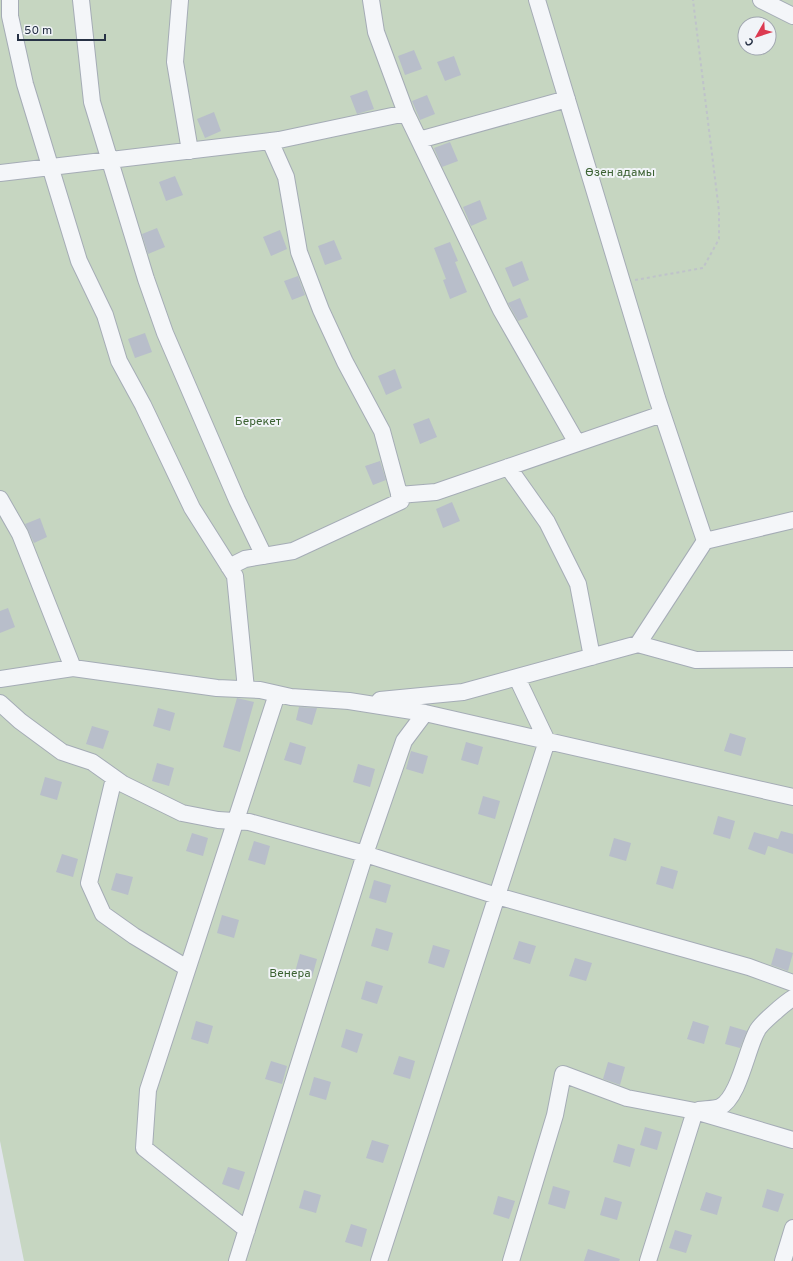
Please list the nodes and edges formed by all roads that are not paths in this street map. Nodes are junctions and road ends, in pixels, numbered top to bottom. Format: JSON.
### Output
{"nodes":[{"id":1,"x":10,"y":0,"type":"edge"},
{"id":2,"x":81,"y":0,"type":"edge"},
{"id":3,"x":180,"y":0,"type":"edge"},
{"id":4,"x":371,"y":0,"type":"edge"},
{"id":5,"x":537,"y":0,"type":"edge"},
{"id":6,"x":761,"y":0,"type":"edge"},
{"id":7,"x":793,"y":16,"type":"edge"},
{"id":8,"x":567,"y":99,"type":"junction"},
{"id":9,"x":406,"y":114,"type":"junction"},
{"id":10,"x":419,"y":140,"type":"junction"},
{"id":11,"x":270,"y":141,"type":"junction"},
{"id":12,"x":190,"y":151,"type":"junction"},
{"id":13,"x":108,"y":161,"type":"junction"},
{"id":14,"x":50,"y":167,"type":"junction"},
{"id":15,"x":0,"y":173,"type":"edge"},
{"id":16,"x":662,"y":414,"type":"junction"},
{"id":17,"x":577,"y":443,"type":"junction"},
{"id":18,"x":508,"y":467,"type":"junction"},
{"id":19,"x":400,"y":498,"type":"junction"},
{"id":20,"x":0,"y":499,"type":"edge"},
{"id":21,"x":793,"y":520,"type":"edge"},
{"id":22,"x":705,"y":541,"type":"junction"},
{"id":23,"x":264,"y":556,"type":"junction"},
{"id":24,"x":230,"y":567,"type":"junction"},
{"id":25,"x":638,"y":644,"type":"junction"},
{"id":26,"x":592,"y":657,"type":"junction"},
{"id":27,"x":793,"y":659,"type":"edge"},
{"id":28,"x":73,"y":668,"type":"junction"},
{"id":29,"x":517,"y":678,"type":"junction"},
{"id":30,"x":0,"y":679,"type":"edge"},
{"id":31,"x":246,"y":689,"type":"junction"},
{"id":32,"x":277,"y":694,"type":"junction"},
{"id":33,"x":358,"y":702,"type":"junction"},
{"id":34,"x":0,"y":703,"type":"edge"},
{"id":35,"x":424,"y":714,"type":"junction"},
{"id":36,"x":548,"y":741,"type":"junction"},
{"id":37,"x":114,"y":778,"type":"junction"},
{"id":38,"x":793,"y":797,"type":"edge"},
{"id":39,"x":235,"y":821,"type":"junction"},
{"id":40,"x":365,"y":854,"type":"junction"},
{"id":41,"x":497,"y":896,"type":"junction"},
{"id":42,"x":187,"y":968,"type":"junction"},
{"id":43,"x":793,"y":983,"type":"edge"},
{"id":44,"x":793,"y":998,"type":"edge"},
{"id":45,"x":695,"y":1111,"type":"junction"},
{"id":46,"x":793,"y":1140,"type":"edge"},
{"id":47,"x":793,"y":1228,"type":"edge"},
{"id":48,"x":247,"y":1230,"type":"junction"},
{"id":49,"x":237,"y":1261,"type":"edge"},
{"id":50,"x":379,"y":1261,"type":"edge"},
{"id":51,"x":511,"y":1261,"type":"edge"},
{"id":52,"x":648,"y":1261,"type":"edge"},
{"id":53,"x":782,"y":1261,"type":"edge"}],
"edges":[{"from":1,"to":14,"type":"street"},
{"from":2,"to":13,"type":"street"},
{"from":3,"to":12,"type":"street"},
{"from":4,"to":9,"type":"street"},
{"from":5,"to":8,"type":"street"},
{"from":6,"to":7,"type":"street"},
{"from":8,"to":10,"type":"street"},
{"from":8,"to":16,"type":"street"},
{"from":9,"to":10,"type":"street"},
{"from":9,"to":11,"type":"street"},
{"from":10,"to":17,"type":"street"},
{"from":11,"to":12,"type":"street"},
{"from":11,"to":19,"type":"street"},
{"from":12,"to":13,"type":"street"},
{"from":13,"to":14,"type":"street"},
{"from":13,"to":23,"type":"street"},
{"from":14,"to":15,"type":"street"},
{"from":14,"to":24,"type":"street"},
{"from":16,"to":17,"type":"street"},
{"from":16,"to":22,"type":"street"},
{"from":17,"to":18,"type":"street"},
{"from":18,"to":19,"type":"street"},
{"from":18,"to":26,"type":"street"},
{"from":19,"to":23,"type":"street"},
{"from":20,"to":28,"type":"street"},
{"from":21,"to":22,"type":"street"},
{"from":22,"to":25,"type":"street"},
{"from":23,"to":24,"type":"street"},
{"from":24,"to":31,"type":"street"},
{"from":25,"to":26,"type":"street"},
{"from":25,"to":27,"type":"street"},
{"from":26,"to":29,"type":"street"},
{"from":28,"to":30,"type":"street"},
{"from":28,"to":31,"type":"street"},
{"from":29,"to":33,"type":"street"},
{"from":29,"to":36,"type":"street"},
{"from":31,"to":32,"type":"street"},
{"from":32,"to":33,"type":"street"},
{"from":32,"to":39,"type":"street"},
{"from":33,"to":35,"type":"street"},
{"from":34,"to":37,"type":"street"},
{"from":35,"to":36,"type":"street"},
{"from":35,"to":40,"type":"street"},
{"from":36,"to":38,"type":"street"},
{"from":36,"to":41,"type":"street"},
{"from":37,"to":39,"type":"street"},
{"from":37,"to":42,"type":"street"},
{"from":39,"to":40,"type":"street"},
{"from":39,"to":42,"type":"street"},
{"from":40,"to":41,"type":"street"},
{"from":40,"to":48,"type":"street"},
{"from":41,"to":43,"type":"street"},
{"from":41,"to":50,"type":"street"},
{"from":42,"to":48,"type":"street"},
{"from":44,"to":45,"type":"street"},
{"from":45,"to":46,"type":"street"},
{"from":45,"to":51,"type":"street"},
{"from":45,"to":52,"type":"street"},
{"from":47,"to":53,"type":"street"},
{"from":48,"to":49,"type":"street"}]}
